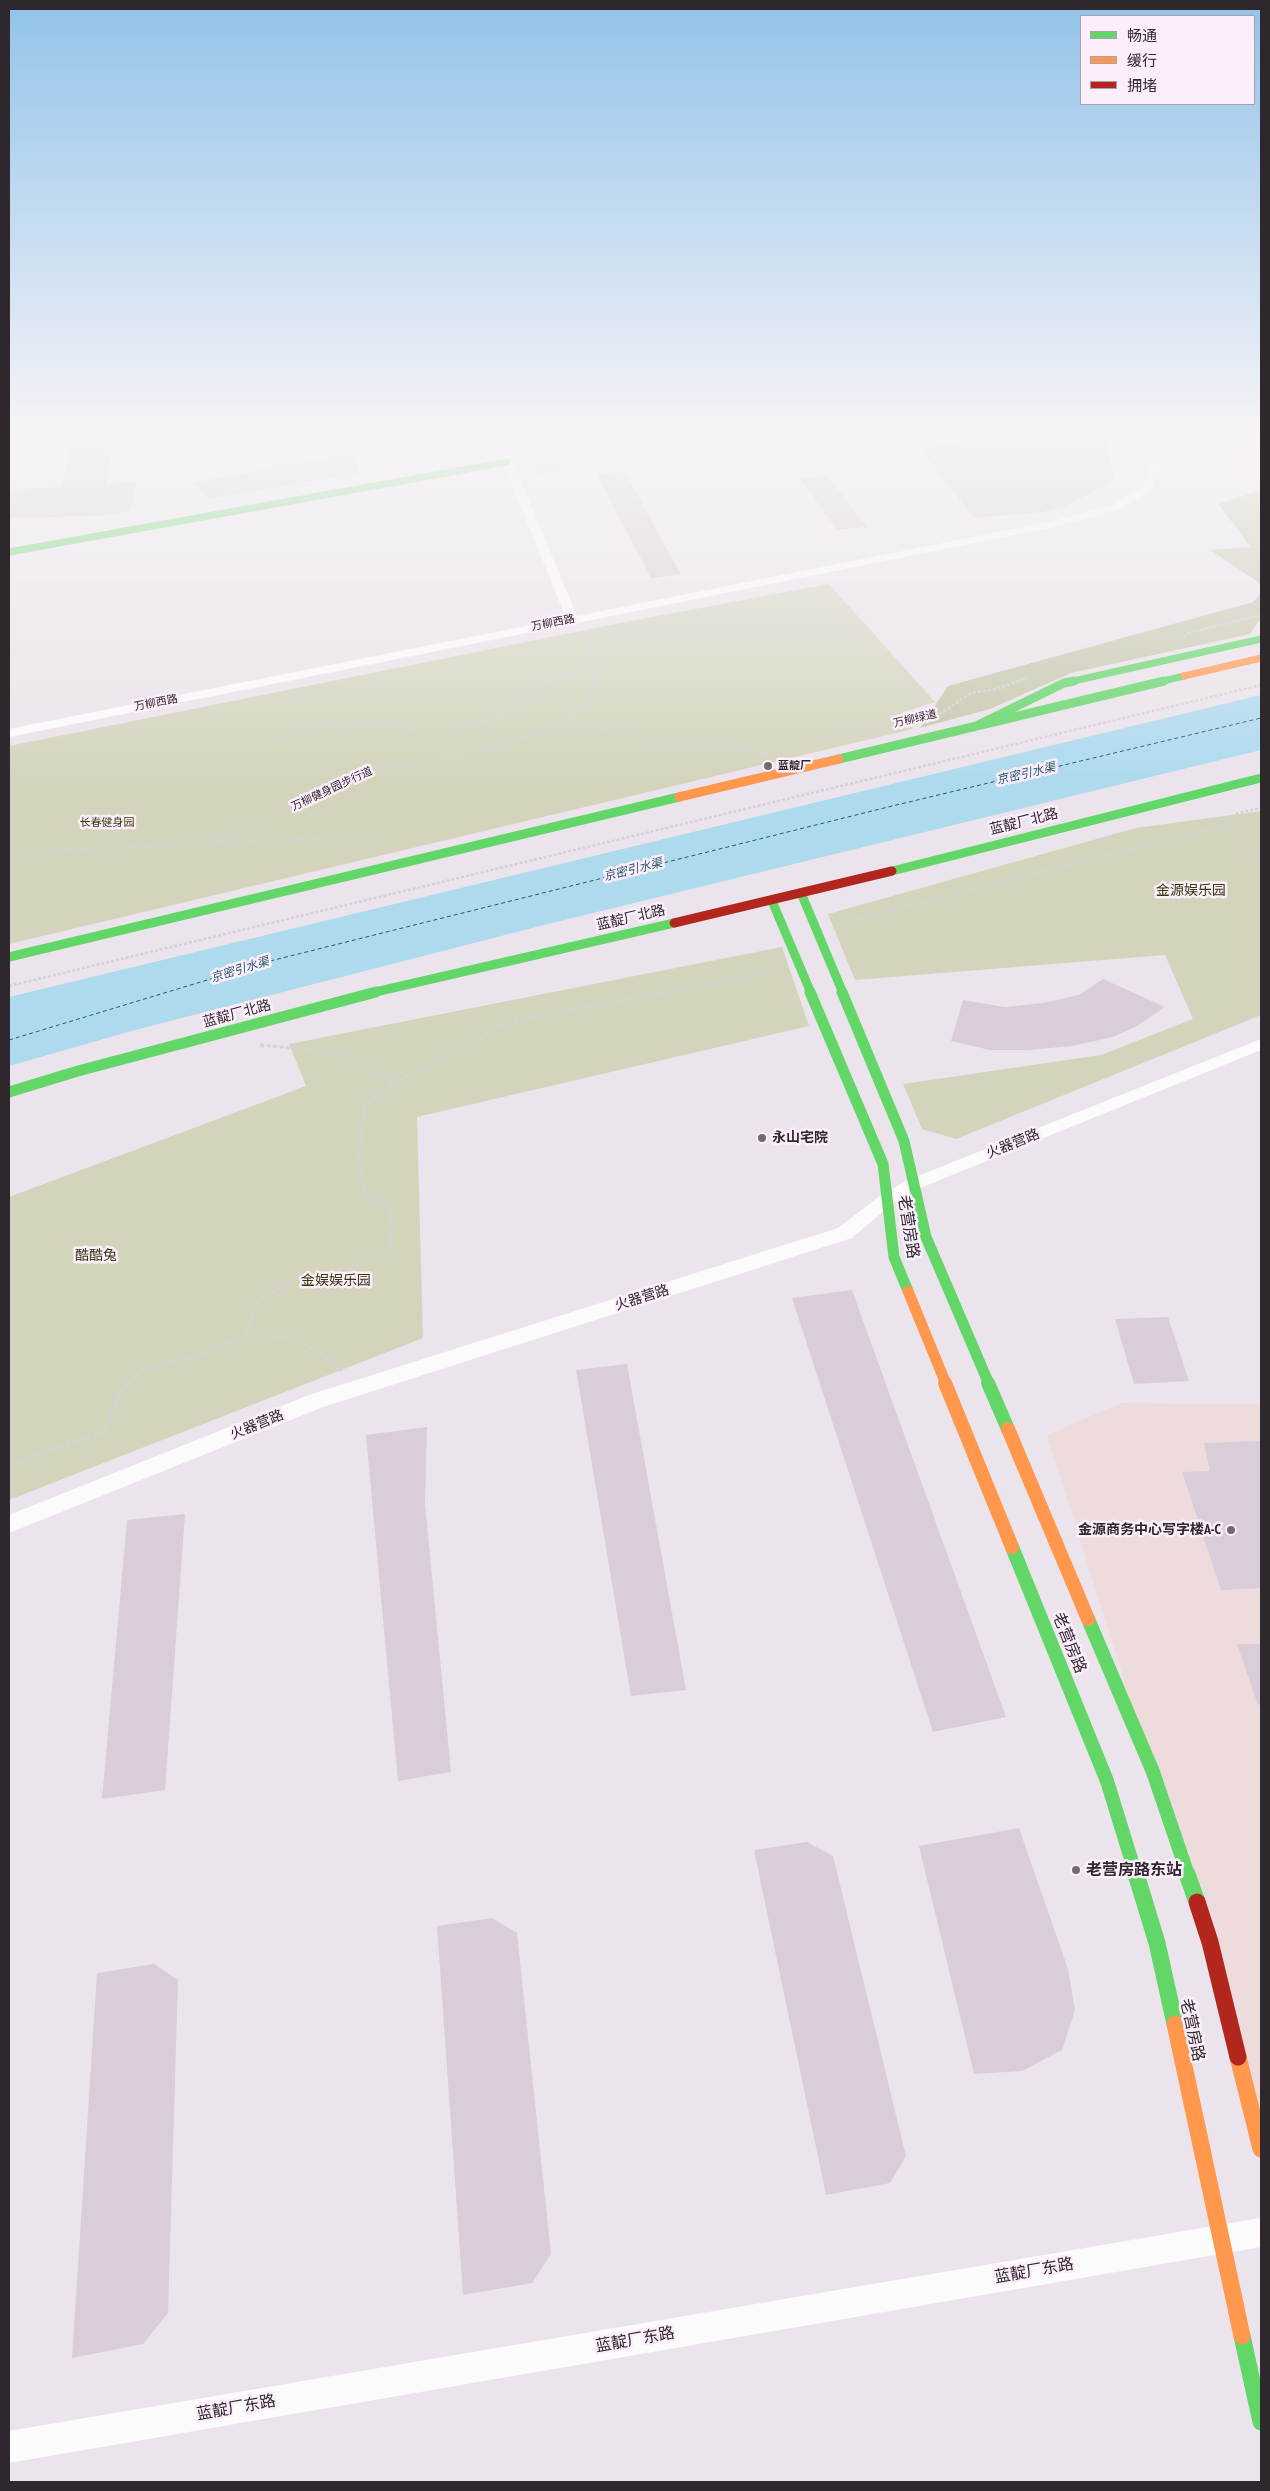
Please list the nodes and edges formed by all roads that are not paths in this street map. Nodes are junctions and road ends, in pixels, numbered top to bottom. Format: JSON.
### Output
{"nodes":[{"id":1,"x":28,"y":549,"type":"edge"},
{"id":2,"x":543,"y":549,"type":"edge"},
{"id":3,"x":926,"y":549,"type":"edge"},
{"id":4,"x":9,"y":552,"type":"edge"},
{"id":5,"x":572,"y":619,"type":"junction"},
{"id":6,"x":1261,"y":640,"type":"edge"},
{"id":7,"x":1261,"y":648,"type":"edge"},
{"id":8,"x":1261,"y":658,"type":"edge"},
{"id":9,"x":1227,"y":666,"type":"junction"},
{"id":10,"x":974,"y":727,"type":"junction"},
{"id":11,"x":9,"y":733,"type":"edge"},
{"id":12,"x":1261,"y":778,"type":"edge"},
{"id":13,"x":801,"y":893,"type":"junction"},
{"id":14,"x":772,"y":901,"type":"junction"},
{"id":15,"x":9,"y":957,"type":"edge"},
{"id":16,"x":1261,"y":1044,"type":"edge"},
{"id":17,"x":9,"y":1092,"type":"edge"},
{"id":18,"x":914,"y":1184,"type":"junction"},
{"id":19,"x":887,"y":1199,"type":"junction"},
{"id":20,"x":9,"y":1524,"type":"edge"},
{"id":21,"x":1261,"y":2148,"type":"edge"},
{"id":22,"x":1261,"y":2232,"type":"edge"},
{"id":23,"x":1221,"y":2239,"type":"junction"},
{"id":24,"x":1261,"y":2422,"type":"edge"},
{"id":25,"x":9,"y":2448,"type":"edge"}],
"edges":[{"from":1,"to":4,"type":"main road"},
{"from":2,"to":5,"type":"street"},
{"from":3,"to":5,"type":"street","name":"万柳西路"},
{"from":5,"to":11,"type":"street","name":"万柳西路"},
{"from":6,"to":10,"type":"main road"},
{"from":7,"to":9,"type":"main road"},
{"from":8,"to":9,"type":"main road"},
{"from":9,"to":10,"type":"main road"},
{"from":10,"to":15,"type":"main road"},
{"from":12,"to":13,"type":"main road","name":"蓝靛厂北路"},
{"from":13,"to":14,"type":"main road","name":"蓝靛厂北路"},
{"from":13,"to":18,"type":"main road","name":"老营房路"},
{"from":14,"to":17,"type":"main road","name":"蓝靛厂北路"},
{"from":14,"to":19,"type":"main road","name":"老营房路"},
{"from":16,"to":18,"type":"street","name":"火器营路"},
{"from":18,"to":19,"type":"street","name":"火器营路"},
{"from":18,"to":21,"type":"main road","name":"老营房路"},
{"from":19,"to":20,"type":"street","name":"火器营路"},
{"from":19,"to":23,"type":"main road","name":"老营房路"},
{"from":22,"to":23,"type":"street","name":"蓝靛厂东路"},
{"from":23,"to":24,"type":"main road","name":"老营房路"},
{"from":23,"to":25,"type":"street","name":"蓝靛厂东路"}]}
